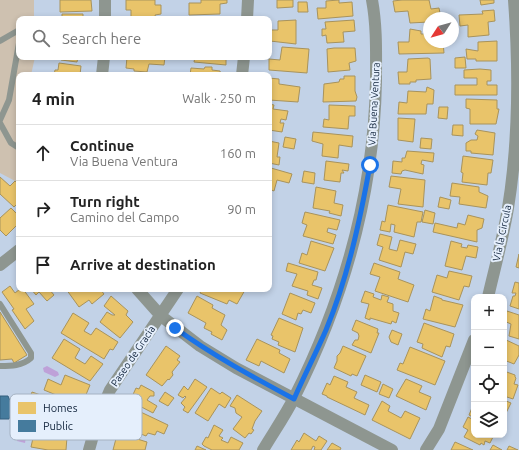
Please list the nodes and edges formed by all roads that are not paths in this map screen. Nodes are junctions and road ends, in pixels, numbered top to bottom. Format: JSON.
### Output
{"nodes":[{"id":1,"x":105,"y":0,"type":"edge"},
{"id":2,"x":248,"y":0,"type":"edge"},
{"id":3,"x":372,"y":0,"type":"edge"},
{"id":4,"x":514,"y":0,"type":"edge"},
{"id":5,"x":105,"y":16,"type":"edge"},
{"id":6,"x":247,"y":16,"type":"edge"},
{"id":7,"x":16,"y":32,"type":"edge"},
{"id":8,"x":0,"y":41,"type":"edge"},
{"id":9,"x":16,"y":60,"type":"edge"},
{"id":10,"x":104,"y":60,"type":"edge"},
{"id":11,"x":244,"y":60,"type":"edge"},
{"id":12,"x":102,"y":72,"type":"edge"},
{"id":13,"x":242,"y":72,"type":"edge"},
{"id":14,"x":0,"y":121,"type":"edge"},
{"id":15,"x":16,"y":146,"type":"edge"},
{"id":16,"x":16,"y":252,"type":"edge"},
{"id":17,"x":0,"y":265,"type":"edge"},
{"id":18,"x":140,"y":292,"type":"edge"},
{"id":19,"x":176,"y":292,"type":"edge"},
{"id":20,"x":489,"y":294,"type":"edge"},
{"id":21,"x":0,"y":304,"type":"edge"},
{"id":22,"x":161,"y":316,"type":"junction"},
{"id":23,"x":471,"y":348,"type":"edge"},
{"id":24,"x":0,"y":366,"type":"edge"},
{"id":25,"x":108,"y":394,"type":"edge"},
{"id":26,"x":294,"y":399,"type":"junction"},
{"id":27,"x":92,"y":440,"type":"edge"},
{"id":28,"x":89,"y":450,"type":"edge"},
{"id":29,"x":263,"y":450,"type":"edge"},
{"id":30,"x":392,"y":450,"type":"edge"},
{"id":31,"x":426,"y":450,"type":"edge"}],
"edges":[{"from":1,"to":5,"type":"street"},
{"from":2,"to":6,"type":"street"},
{"from":3,"to":26,"type":"street","name":"Via Buena Ventura"},
{"from":4,"to":20,"type":"street","name":"Via la Circula"},
{"from":7,"to":8,"type":"lane"},
{"from":9,"to":14,"type":"lane"},
{"from":10,"to":12,"type":"street"},
{"from":11,"to":13,"type":"street"},
{"from":14,"to":15,"type":"lane"},
{"from":16,"to":17,"type":"street"},
{"from":18,"to":22,"type":"street"},
{"from":19,"to":22,"type":"street","name":"Paseo de Gracia"},
{"from":21,"to":24,"type":"lane"},
{"from":22,"to":25,"type":"street","name":"Paseo de Gracia"},
{"from":22,"to":26,"type":"street"},
{"from":23,"to":31,"type":"street"},
{"from":26,"to":29,"type":"street","name":"Via Buena Ventura"},
{"from":26,"to":30,"type":"street"},
{"from":27,"to":28,"type":"street","name":"Paseo de Gracia"}]}
